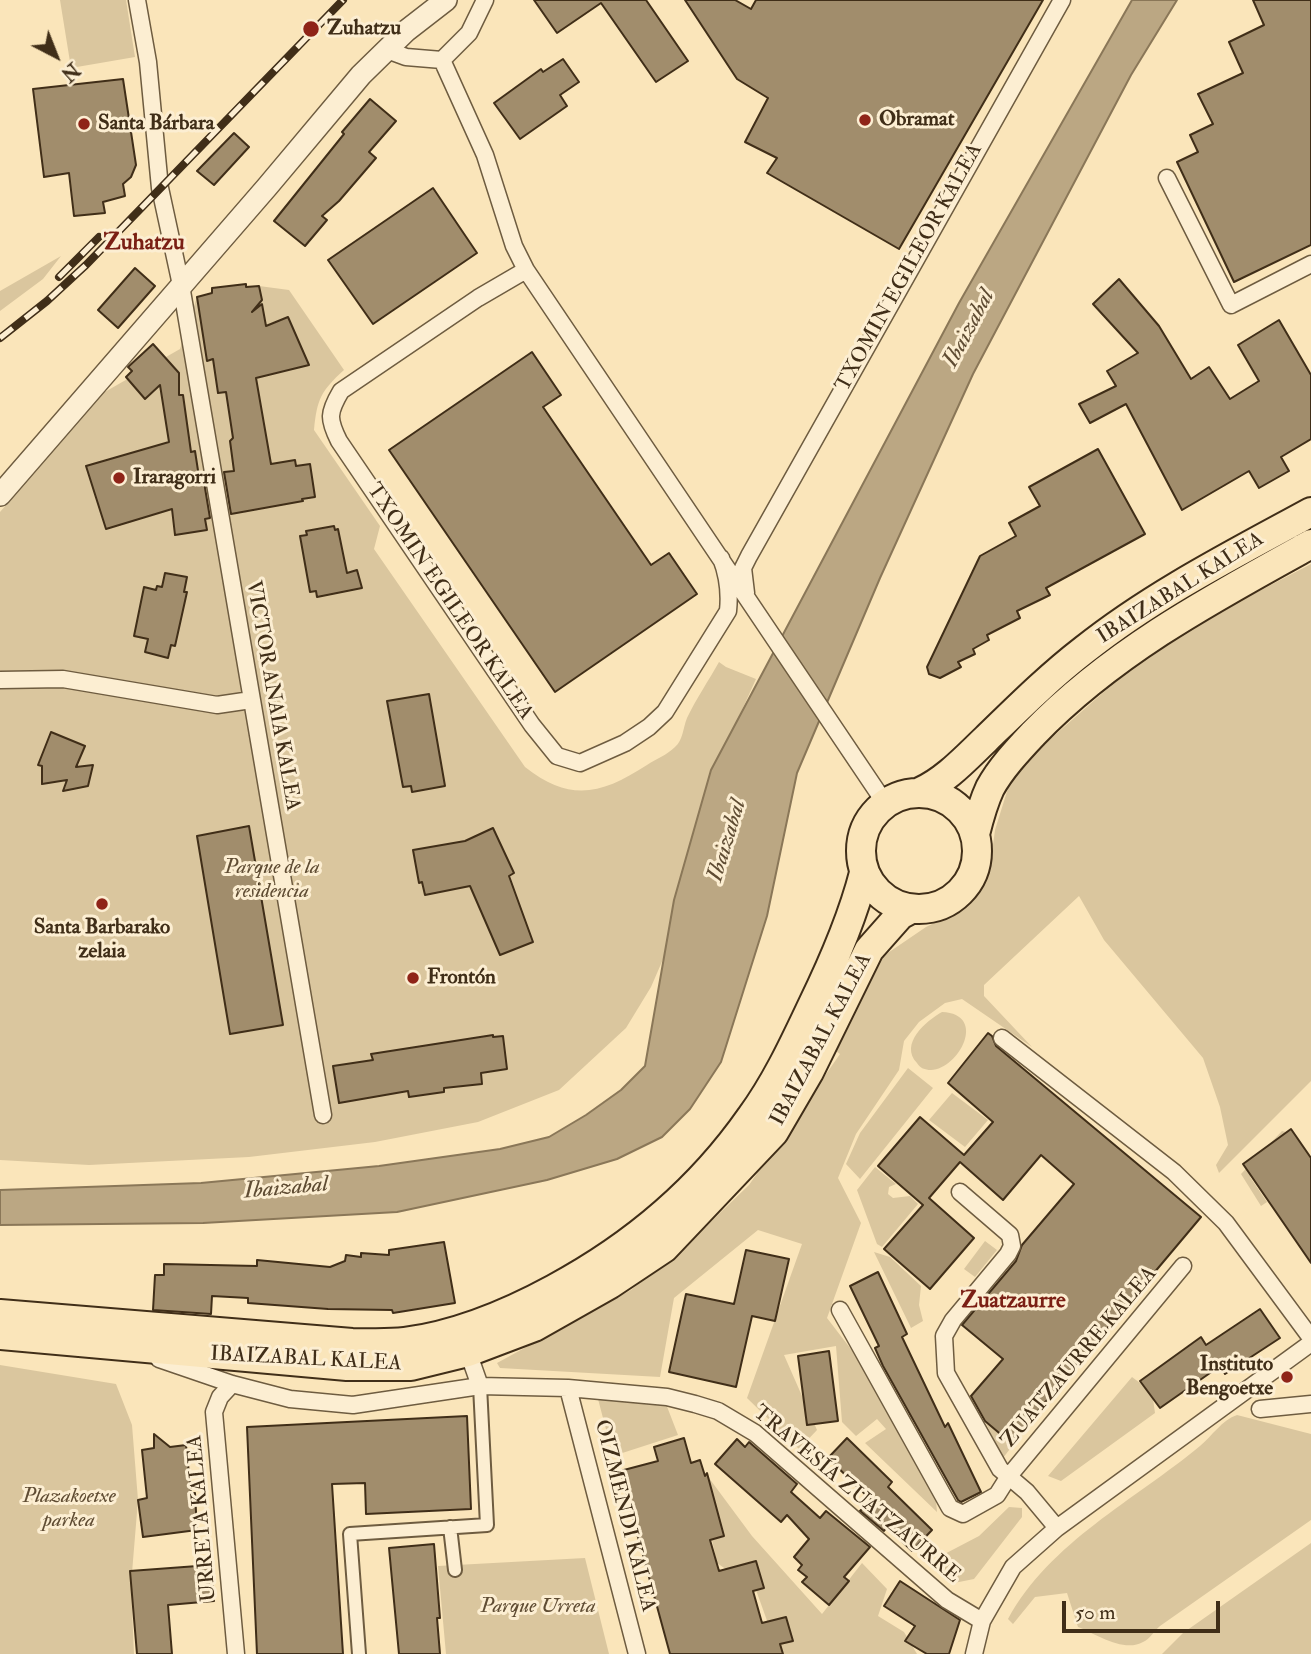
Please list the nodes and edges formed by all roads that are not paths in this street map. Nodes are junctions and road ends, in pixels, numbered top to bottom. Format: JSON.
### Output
{"nodes":[{"id":1,"x":137,"y":0,"type":"edge"},
{"id":2,"x":446,"y":0,"type":"edge"},
{"id":3,"x":485,"y":0,"type":"edge"},
{"id":4,"x":1062,"y":0,"type":"edge"},
{"id":5,"x":387,"y":50,"type":"junction"},
{"id":6,"x":442,"y":60,"type":"junction"},
{"id":7,"x":1167,"y":178,"type":"dead end"},
{"id":8,"x":1311,"y":264,"type":"edge"},
{"id":9,"x":526,"y":270,"type":"junction"},
{"id":10,"x":181,"y":285,"type":"junction"},
{"id":11,"x":0,"y":495,"type":"edge"},
{"id":12,"x":1311,"y":512,"type":"edge"},
{"id":13,"x":760,"y":537,"type":"junction"},
{"id":14,"x":1311,"y":544,"type":"edge"},
{"id":15,"x":724,"y":565,"type":"junction"},
{"id":16,"x":746,"y":596,"type":"junction"},
{"id":17,"x":727,"y":611,"type":"junction"},
{"id":18,"x":0,"y":680,"type":"edge"},
{"id":19,"x":251,"y":699,"type":"junction"},
{"id":20,"x":926,"y":789,"type":"junction"},
{"id":21,"x":885,"y":803,"type":"junction"},
{"id":22,"x":975,"y":834,"type":"junction"},
{"id":23,"x":864,"y":873,"type":"junction"},
{"id":24,"x":911,"y":909,"type":"junction"},
{"id":25,"x":1002,"y":1038,"type":"dead end"},
{"id":26,"x":323,"y":1115,"type":"dead end"},
{"id":27,"x":960,"y":1192,"type":"dead end"},
{"id":28,"x":1183,"y":1266,"type":"dead end"},
{"id":29,"x":840,"y":1310,"type":"dead end"},
{"id":30,"x":0,"y":1314,"type":"edge"},
{"id":31,"x":0,"y":1335,"type":"edge"},
{"id":32,"x":1311,"y":1338,"type":"edge"},
{"id":33,"x":1311,"y":1343,"type":"edge"},
{"id":34,"x":125,"y":1347,"type":"junction"},
{"id":35,"x":468,"y":1352,"type":"junction"},
{"id":36,"x":232,"y":1384,"type":"junction"},
{"id":37,"x":480,"y":1385,"type":"junction"},
{"id":38,"x":568,"y":1388,"type":"junction"},
{"id":39,"x":1311,"y":1404,"type":"edge"},
{"id":40,"x":1260,"y":1409,"type":"dead end"},
{"id":41,"x":1009,"y":1476,"type":"junction"},
{"id":42,"x":1053,"y":1523,"type":"junction"},
{"id":43,"x":450,"y":1527,"type":"junction"},
{"id":44,"x":455,"y":1570,"type":"dead end"},
{"id":45,"x":982,"y":1621,"type":"junction"},
{"id":46,"x":236,"y":1654,"type":"edge"},
{"id":47,"x":359,"y":1654,"type":"edge"},
{"id":48,"x":637,"y":1654,"type":"edge"},
{"id":49,"x":974,"y":1654,"type":"edge"}],
"edges":[{"from":1,"to":10,"type":"street"},
{"from":2,"to":5,"type":"street"},
{"from":3,"to":6,"type":"street"},
{"from":4,"to":13,"type":"street","name":"TXOMIN EGILEOR KALEA"},
{"from":5,"to":6,"type":"street"},
{"from":5,"to":10,"type":"street"},
{"from":6,"to":9,"type":"street"},
{"from":7,"to":8,"type":"street"},
{"from":9,"to":15,"type":"street"},
{"from":9,"to":17,"type":"street","name":"TXOMIN EGILEOR KALEA"},
{"from":10,"to":11,"type":"street"},
{"from":10,"to":19,"type":"street","name":"VICTOR ANAIA KALEA"},
{"from":12,"to":20,"type":"highway","name":"IBAIZABAL KALEA"},
{"from":13,"to":15,"type":"street"},
{"from":13,"to":16,"type":"street","name":"TXOMIN EGILEOR KALEA"},
{"from":14,"to":22,"type":"highway","name":"IBAIZABAL KALEA"},
{"from":15,"to":16,"type":"street"},
{"from":15,"to":17,"type":"street"},
{"from":16,"to":17,"type":"street"},
{"from":16,"to":21,"type":"street"},
{"from":18,"to":19,"type":"street"},
{"from":19,"to":26,"type":"street","name":"VICTOR ANAIA KALEA"},
{"from":20,"to":21,"type":"highway"},
{"from":20,"to":22,"type":"highway"},
{"from":21,"to":23,"type":"highway"},
{"from":22,"to":24,"type":"highway"},
{"from":23,"to":24,"type":"highway"},
{"from":23,"to":30,"type":"highway","name":"IBAIZABAL KALEA"},
{"from":24,"to":35,"type":"highway","name":"IBAIZABAL KALEA"},
{"from":25,"to":32,"type":"street"},
{"from":27,"to":41,"type":"street","name":"ZUATZAURRE KALEA"},
{"from":28,"to":41,"type":"street","name":"ZUATZAURRE KALEA"},
{"from":29,"to":41,"type":"street","name":"ZUATZAURRE KALEA"},
{"from":31,"to":34,"type":"highway","name":"IBAIZABAL KALEA"},
{"from":33,"to":42,"type":"street"},
{"from":34,"to":35,"type":"highway","name":"IBAIZABAL KALEA"},
{"from":34,"to":36,"type":"street","name":"TRAVESÍA ZUATZAURRE"},
{"from":35,"to":37,"type":"street"},
{"from":36,"to":37,"type":"street","name":"TRAVESÍA ZUATZAURRE"},
{"from":36,"to":46,"type":"street","name":"URRETA KALEA"},
{"from":37,"to":38,"type":"street","name":"TRAVESÍA ZUATZAURRE"},
{"from":37,"to":43,"type":"street"},
{"from":38,"to":45,"type":"street","name":"TRAVESÍA ZUATZAURRE"},
{"from":38,"to":48,"type":"street","name":"OIZMENDI KALEA"},
{"from":39,"to":40,"type":"street"},
{"from":41,"to":42,"type":"street","name":"ZUATZAURRE KALEA"},
{"from":42,"to":45,"type":"street"},
{"from":43,"to":44,"type":"street"},
{"from":43,"to":47,"type":"street"},
{"from":45,"to":49,"type":"street"}]}
